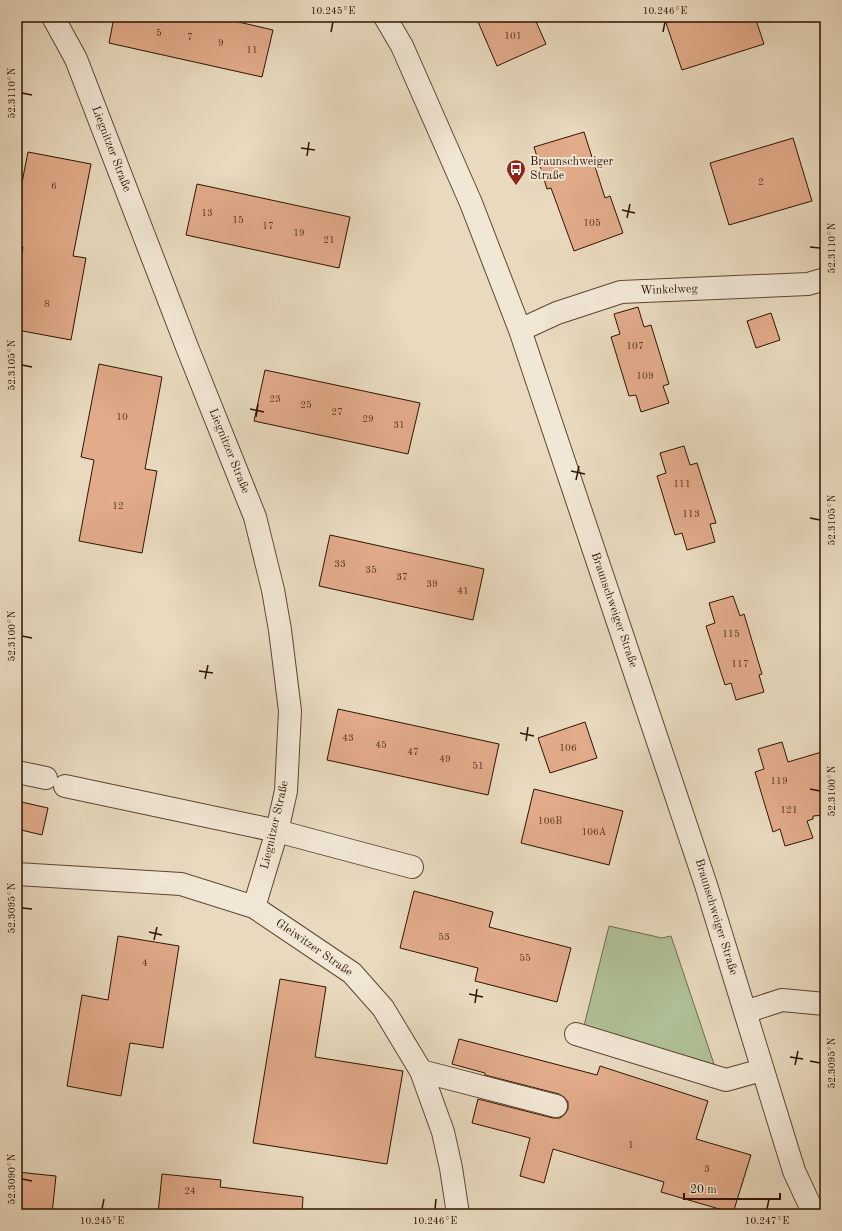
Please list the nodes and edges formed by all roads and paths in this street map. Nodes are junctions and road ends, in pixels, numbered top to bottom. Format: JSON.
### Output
{"nodes":[{"id":1,"x":52,"y":17,"type":"edge"},
{"id":2,"x":384,"y":17,"type":"edge"},
{"id":3,"x":825,"y":279,"type":"edge"},
{"id":4,"x":520,"y":330,"type":"junction"},
{"id":5,"x":17,"y":772,"type":"edge"},
{"id":6,"x":277,"y":830,"type":"junction"},
{"id":7,"x":412,"y":867,"type":"dead end"},
{"id":8,"x":17,"y":874,"type":"edge"},
{"id":9,"x":254,"y":907,"type":"junction"},
{"id":10,"x":825,"y":1004,"type":"edge"},
{"id":11,"x":745,"y":1012,"type":"junction"},
{"id":12,"x":576,"y":1034,"type":"dead end"},
{"id":13,"x":762,"y":1070,"type":"junction"},
{"id":14,"x":422,"y":1071,"type":"junction"},
{"id":15,"x":556,"y":1106,"type":"dead end"},
{"id":16,"x":458,"y":1214,"type":"edge"},
{"id":17,"x":814,"y":1214,"type":"edge"}],
"edges":[{"from":1,"to":6,"type":"street","name":"Liegnitzer Straße"},
{"from":2,"to":4,"type":"street","name":"Braunschweiger Straße"},
{"from":3,"to":4,"type":"street","name":"Winkelweg"},
{"from":4,"to":11,"type":"street","name":"Braunschweiger Straße"},
{"from":5,"to":6,"type":"street"},
{"from":6,"to":7,"type":"street"},
{"from":6,"to":9,"type":"street","name":"Liegnitzer Straße"},
{"from":8,"to":9,"type":"street","name":"Gleiwitzer Straße"},
{"from":9,"to":14,"type":"street","name":"Gleiwitzer Straße"},
{"from":10,"to":11,"type":"street"},
{"from":11,"to":13,"type":"street","name":"Braunschweiger Straße"},
{"from":12,"to":13,"type":"street"},
{"from":13,"to":17,"type":"street","name":"Braunschweiger Straße"},
{"from":14,"to":15,"type":"street"},
{"from":14,"to":16,"type":"street","name":"Gleiwitzer Straße"}]}
